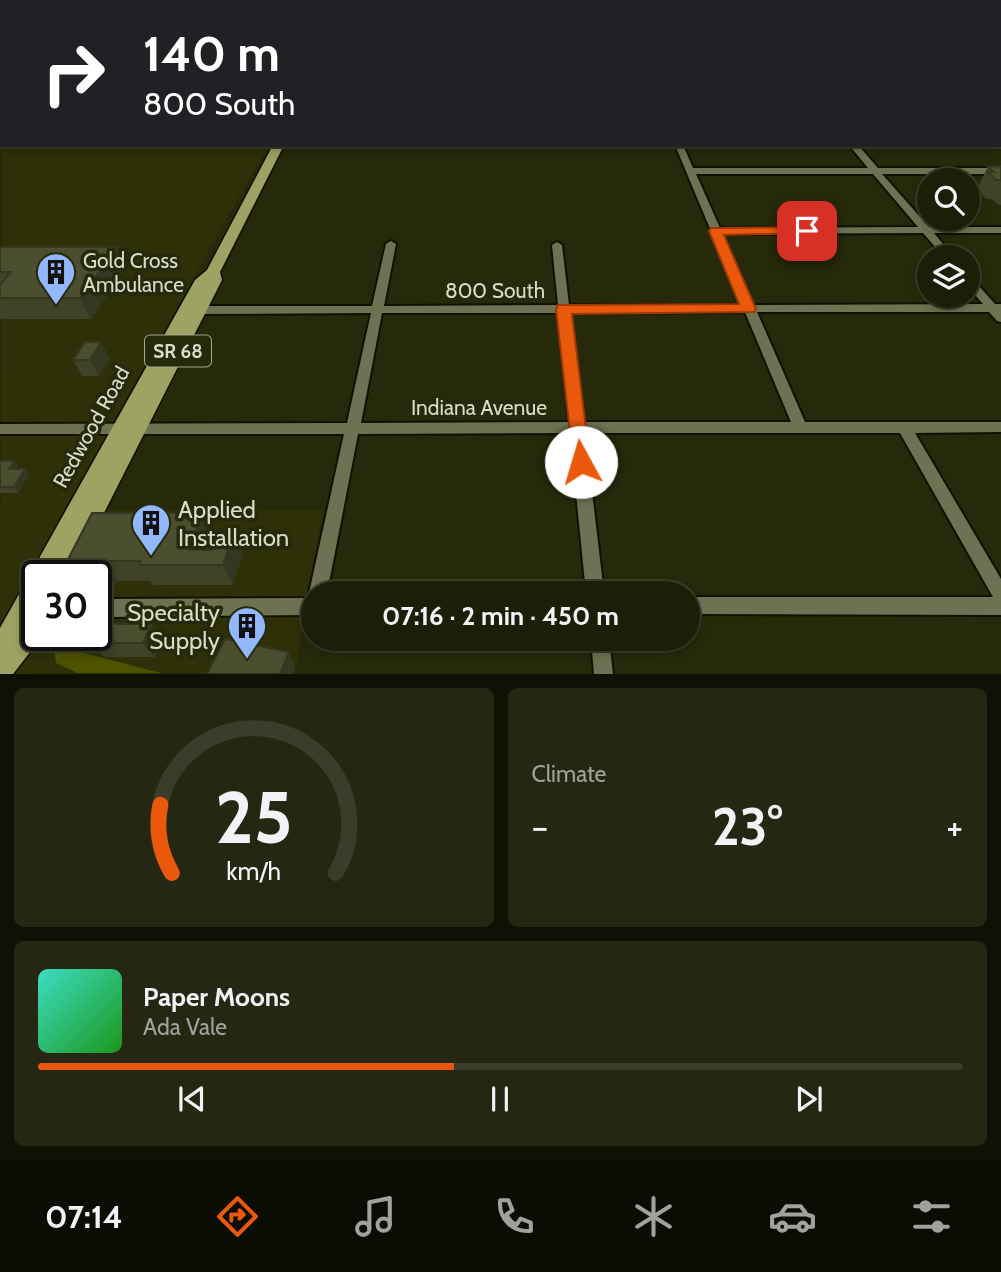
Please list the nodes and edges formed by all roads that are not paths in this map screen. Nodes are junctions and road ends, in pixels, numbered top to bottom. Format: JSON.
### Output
{"nodes":[{"id":1,"x":278,"y":147,"type":"edge"},
{"id":2,"x":680,"y":147,"type":"edge"},
{"id":3,"x":855,"y":147,"type":"edge"},
{"id":4,"x":690,"y":171,"type":"junction"},
{"id":5,"x":875,"y":171,"type":"junction"},
{"id":6,"x":1001,"y":171,"type":"edge"},
{"id":7,"x":917,"y":220,"type":"edge"},
{"id":8,"x":917,"y":230,"type":"edge"},
{"id":9,"x":980,"y":230,"type":"edge"},
{"id":10,"x":1001,"y":230,"type":"edge"},
{"id":11,"x":715,"y":231,"type":"junction"},
{"id":12,"x":927,"y":231,"type":"edge"},
{"id":13,"x":391,"y":244,"type":"dead end"},
{"id":14,"x":557,"y":244,"type":"dead end"},
{"id":15,"x":939,"y":245,"type":"edge"},
{"id":16,"x":213,"y":272,"type":"junction"},
{"id":17,"x":980,"y":291,"type":"edge"},
{"id":18,"x":997,"y":308,"type":"edge"},
{"id":19,"x":377,"y":309,"type":"junction"},
{"id":20,"x":564,"y":309,"type":"junction"},
{"id":21,"x":749,"y":309,"type":"junction"},
{"id":22,"x":199,"y":310,"type":"junction"},
{"id":23,"x":1001,"y":318,"type":"edge"},
{"id":24,"x":904,"y":427,"type":"junction"},
{"id":25,"x":1001,"y":427,"type":"edge"},
{"id":26,"x":129,"y":428,"type":"junction"},
{"id":27,"x":352,"y":428,"type":"junction"},
{"id":28,"x":577,"y":428,"type":"junction"},
{"id":29,"x":800,"y":428,"type":"junction"},
{"id":30,"x":0,"y":429,"type":"edge"},
{"id":31,"x":50,"y":560,"type":"edge"},
{"id":32,"x":67,"y":560,"type":"edge"},
{"id":33,"x":320,"y":581,"type":"edge"},
{"id":34,"x":594,"y":581,"type":"edge"},
{"id":35,"x":1001,"y":595,"type":"edge"},
{"id":36,"x":700,"y":606,"type":"edge"},
{"id":37,"x":1001,"y":606,"type":"edge"},
{"id":38,"x":301,"y":607,"type":"edge"},
{"id":39,"x":112,"y":608,"type":"edge"},
{"id":40,"x":21,"y":612,"type":"edge"},
{"id":41,"x":21,"y":645,"type":"edge"},
{"id":42,"x":601,"y":651,"type":"edge"},
{"id":43,"x":0,"y":670,"type":"edge"},
{"id":44,"x":604,"y":674,"type":"edge"}],
"edges":[{"from":1,"to":16,"type":"main road","name":"Redwood Road","number":"SR 68"},
{"from":2,"to":4,"type":"street"},
{"from":3,"to":5,"type":"street"},
{"from":4,"to":5,"type":"street"},
{"from":4,"to":11,"type":"street"},
{"from":5,"to":6,"type":"street"},
{"from":5,"to":7,"type":"street"},
{"from":8,"to":11,"type":"street"},
{"from":9,"to":10,"type":"street"},
{"from":11,"to":21,"type":"street"},
{"from":12,"to":15,"type":"street"},
{"from":13,"to":19,"type":"street"},
{"from":14,"to":20,"type":"street"},
{"from":16,"to":22,"type":"main road","name":"Redwood Road","number":"SR 68"},
{"from":16,"to":26,"type":"main road","name":"Redwood Road","number":"SR 68"},
{"from":17,"to":18,"type":"street"},
{"from":18,"to":21,"type":"street","name":"800 South"},
{"from":18,"to":23,"type":"street"},
{"from":19,"to":20,"type":"street","name":"800 South"},
{"from":19,"to":22,"type":"street","name":"800 South"},
{"from":19,"to":27,"type":"street"},
{"from":20,"to":21,"type":"street","name":"800 South"},
{"from":20,"to":28,"type":"street"},
{"from":21,"to":29,"type":"street"},
{"from":22,"to":26,"type":"main road","name":"Redwood Road","number":"SR 68"},
{"from":24,"to":25,"type":"street","name":"Indiana Avenue"},
{"from":24,"to":29,"type":"street","name":"Indiana Avenue"},
{"from":24,"to":35,"type":"street"},
{"from":26,"to":27,"type":"street","name":"Indiana Avenue"},
{"from":26,"to":30,"type":"street","name":"Indiana Avenue"},
{"from":26,"to":31,"type":"main road","name":"Redwood Road","number":"SR 68"},
{"from":26,"to":32,"type":"main road","name":"Redwood Road","number":"SR 68"},
{"from":27,"to":28,"type":"street","name":"Indiana Avenue"},
{"from":27,"to":33,"type":"street"},
{"from":28,"to":29,"type":"street","name":"Indiana Avenue"},
{"from":28,"to":34,"type":"street"},
{"from":36,"to":37,"type":"street"},
{"from":38,"to":39,"type":"street"},
{"from":40,"to":43,"type":"main road"},
{"from":41,"to":43,"type":"main road"},
{"from":42,"to":44,"type":"street"}]}
